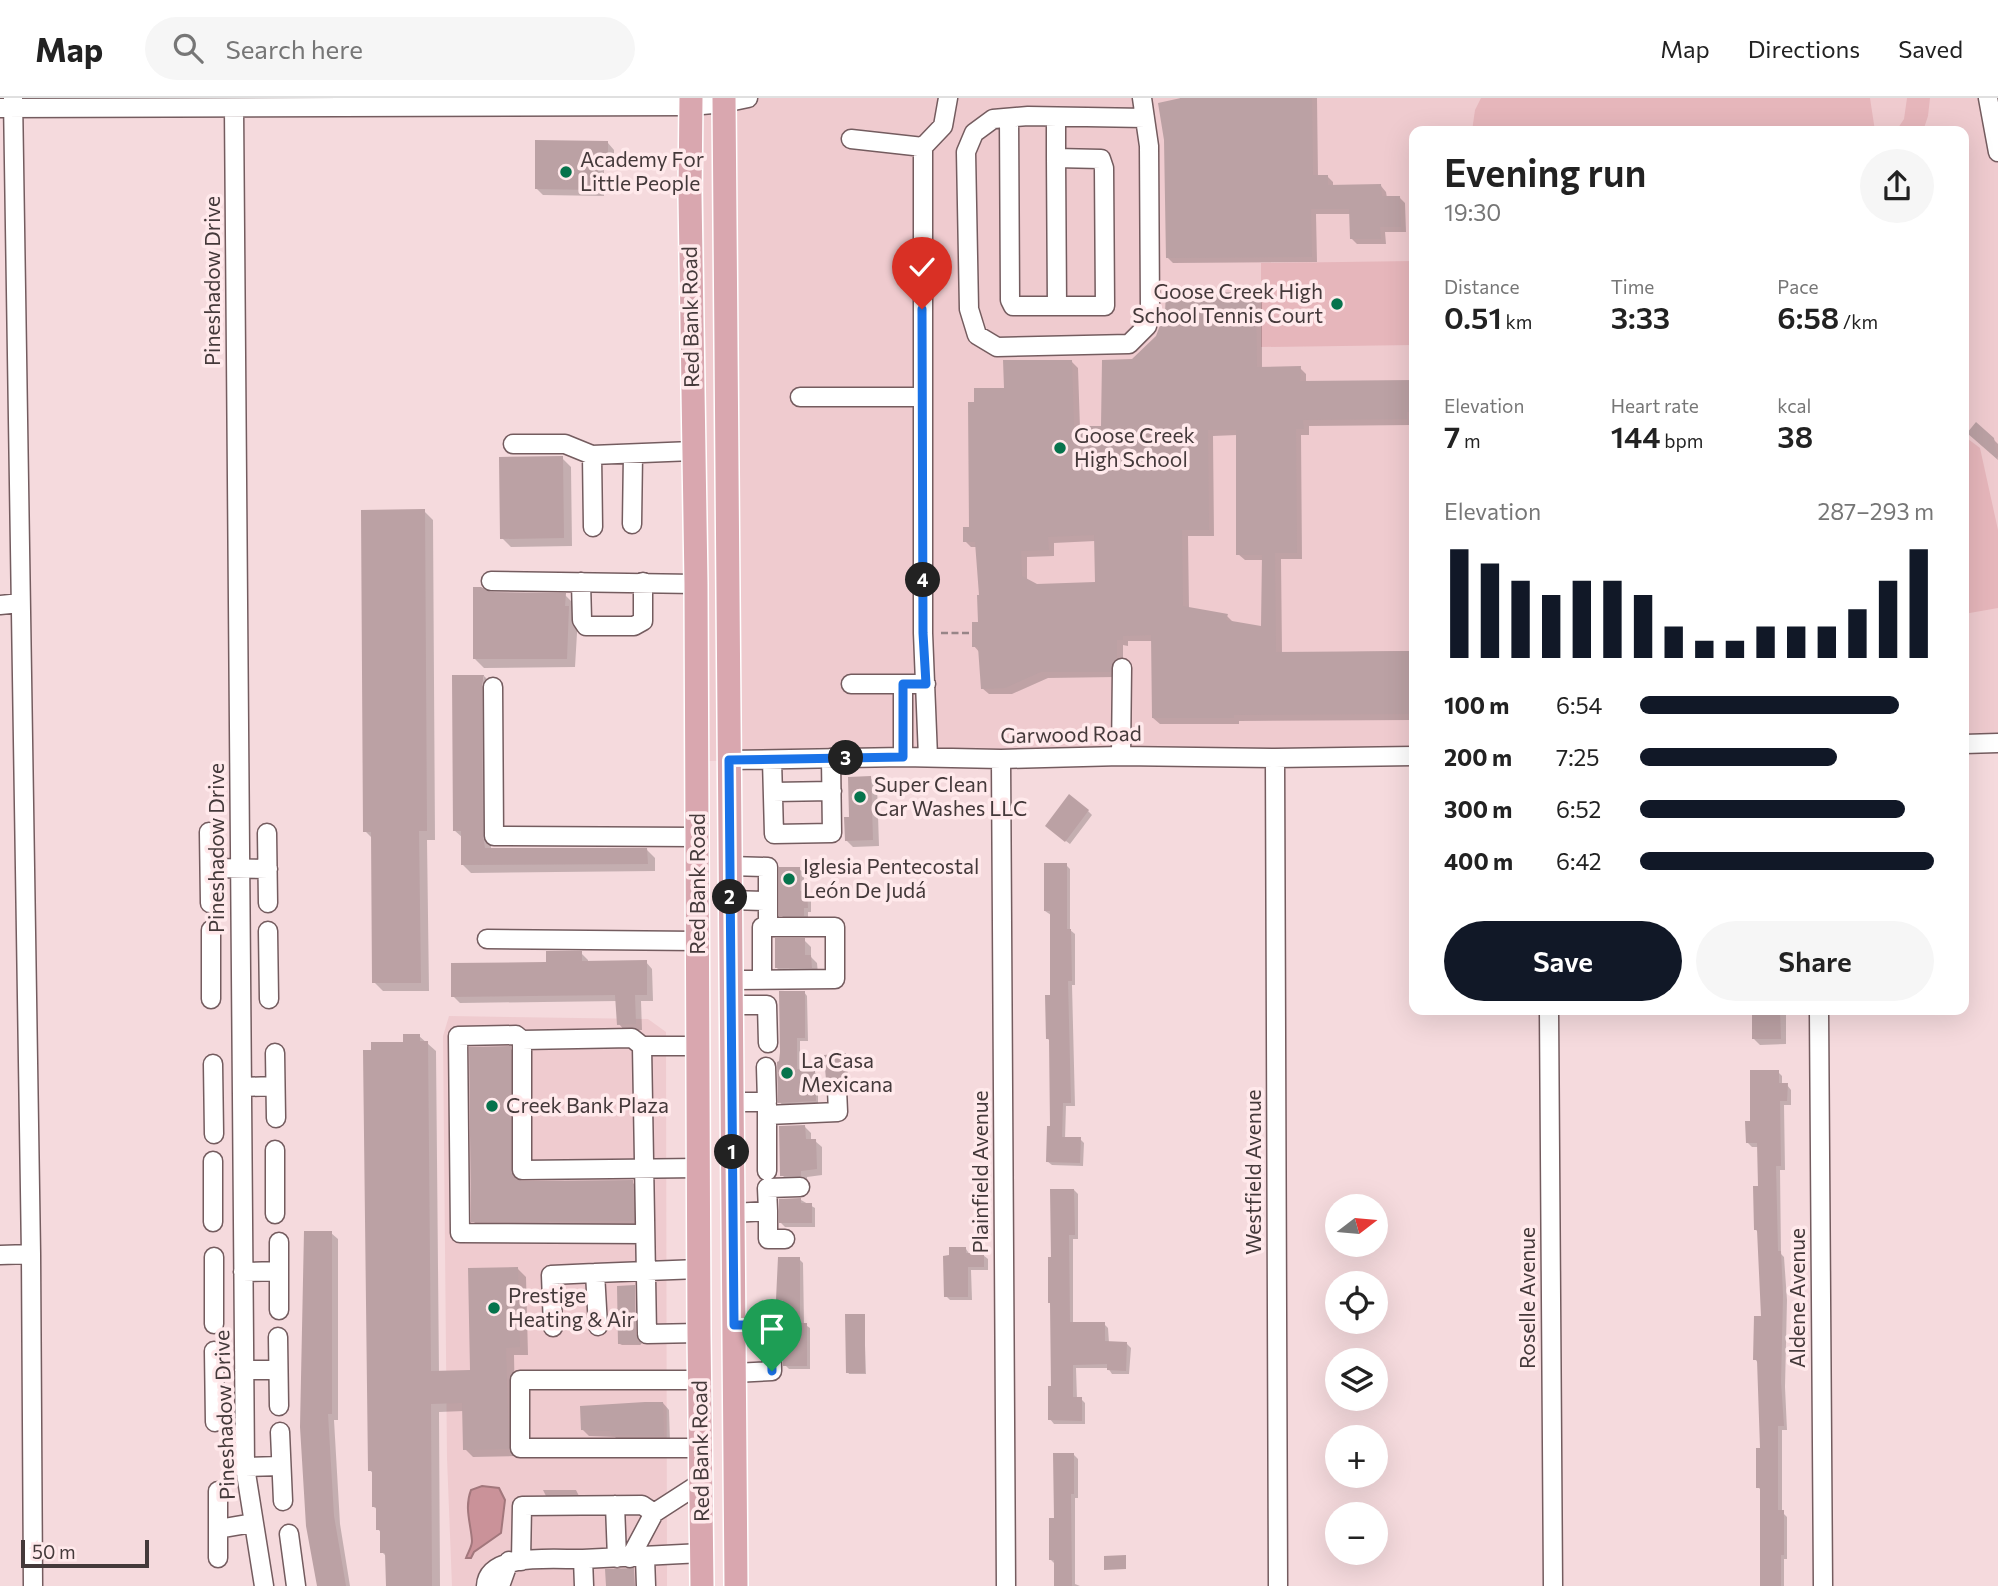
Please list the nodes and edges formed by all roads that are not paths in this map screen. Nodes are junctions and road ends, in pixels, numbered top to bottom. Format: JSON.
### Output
{"nodes":[{"id":1,"x":748,"y":98,"type":"edge"},
{"id":2,"x":948,"y":98,"type":"edge"},
{"id":3,"x":1142,"y":98,"type":"edge"},
{"id":4,"x":1987,"y":98,"type":"edge"},
{"id":5,"x":724,"y":101,"type":"edge"},
{"id":6,"x":691,"y":102,"type":"edge"},
{"id":7,"x":163,"y":103,"type":"edge"},
{"id":8,"x":334,"y":103,"type":"edge"},
{"id":9,"x":8,"y":104,"type":"edge"},
{"id":10,"x":234,"y":107,"type":"junction"},
{"id":11,"x":1056,"y":117,"type":"junction"},
{"id":12,"x":1009,"y":118,"type":"junction"},
{"id":13,"x":1145,"y":118,"type":"junction"},
{"id":14,"x":851,"y":139,"type":"dead end"},
{"id":15,"x":923,"y":146,"type":"junction"},
{"id":16,"x":1998,"y":152,"type":"edge"},
{"id":17,"x":1056,"y":158,"type":"junction"},
{"id":18,"x":1057,"y":306,"type":"junction"},
{"id":19,"x":800,"y":397,"type":"dead end"},
{"id":20,"x":922,"y":397,"type":"junction"},
{"id":21,"x":513,"y":444,"type":"dead end"},
{"id":22,"x":693,"y":451,"type":"junction"},
{"id":23,"x":633,"y":454,"type":"junction"},
{"id":24,"x":592,"y":455,"type":"junction"},
{"id":25,"x":632,"y":524,"type":"dead end"},
{"id":26,"x":593,"y":527,"type":"dead end"},
{"id":27,"x":491,"y":581,"type":"dead end"},
{"id":28,"x":581,"y":582,"type":"junction"},
{"id":29,"x":643,"y":582,"type":"junction"},
{"id":30,"x":696,"y":584,"type":"junction"},
{"id":31,"x":20,"y":603,"type":"junction"},
{"id":32,"x":0,"y":606,"type":"edge"},
{"id":33,"x":1122,"y":668,"type":"dead end"},
{"id":34,"x":851,"y":684,"type":"dead end"},
{"id":35,"x":903,"y":684,"type":"junction"},
{"id":36,"x":926,"y":684,"type":"junction"},
{"id":37,"x":493,"y":687,"type":"dead end"},
{"id":38,"x":696,"y":720,"type":"junction"},
{"id":39,"x":1998,"y":743,"type":"edge"},
{"id":40,"x":1969,"y":744,"type":"edge"},
{"id":41,"x":1121,"y":756,"type":"junction"},
{"id":42,"x":1409,"y":756,"type":"edge"},
{"id":43,"x":903,"y":757,"type":"junction"},
{"id":44,"x":928,"y":757,"type":"junction"},
{"id":45,"x":831,"y":758,"type":"junction"},
{"id":46,"x":1275,"y":758,"type":"junction"},
{"id":47,"x":1001,"y":759,"type":"junction"},
{"id":48,"x":729,"y":760,"type":"junction"},
{"id":49,"x":772,"y":760,"type":"junction"},
{"id":50,"x":832,"y":791,"type":"junction"},
{"id":51,"x":773,"y":792,"type":"junction"},
{"id":52,"x":209,"y":832,"type":"dead end"},
{"id":53,"x":267,"y":834,"type":"dead end"},
{"id":54,"x":697,"y":837,"type":"junction"},
{"id":55,"x":210,"y":868,"type":"junction"},
{"id":56,"x":240,"y":869,"type":"junction"},
{"id":57,"x":268,"y":869,"type":"junction"},
{"id":58,"x":730,"y":883,"type":"junction"},
{"id":59,"x":768,"y":901,"type":"junction"},
{"id":60,"x":210,"y":903,"type":"dead end"},
{"id":61,"x":268,"y":903,"type":"dead end"},
{"id":62,"x":768,"y":927,"type":"junction"},
{"id":63,"x":211,"y":930,"type":"dead end"},
{"id":64,"x":268,"y":931,"type":"dead end"},
{"id":65,"x":487,"y":939,"type":"dead end"},
{"id":66,"x":698,"y":941,"type":"junction"},
{"id":67,"x":241,"y":966,"type":"junction"},
{"id":68,"x":268,"y":966,"type":"junction"},
{"id":69,"x":211,"y":967,"type":"junction"},
{"id":70,"x":731,"y":980,"type":"junction"},
{"id":71,"x":765,"y":993,"type":"junction"},
{"id":72,"x":211,"y":999,"type":"dead end"},
{"id":73,"x":269,"y":999,"type":"dead end"},
{"id":74,"x":731,"y":1005,"type":"junction"},
{"id":75,"x":1549,"y":1015,"type":"edge"},
{"id":76,"x":1819,"y":1015,"type":"edge"},
{"id":77,"x":522,"y":1040,"type":"junction"},
{"id":78,"x":768,"y":1043,"type":"dead end"},
{"id":79,"x":642,"y":1046,"type":"junction"},
{"id":80,"x":698,"y":1046,"type":"junction"},
{"id":81,"x":275,"y":1053,"type":"dead end"},
{"id":82,"x":213,"y":1064,"type":"dead end"},
{"id":83,"x":766,"y":1067,"type":"dead end"},
{"id":84,"x":275,"y":1086,"type":"junction"},
{"id":85,"x":837,"y":1089,"type":"dead end"},
{"id":86,"x":242,"y":1092,"type":"junction"},
{"id":87,"x":213,"y":1097,"type":"junction"},
{"id":88,"x":732,"y":1102,"type":"junction"},
{"id":89,"x":767,"y":1108,"type":"junction"},
{"id":90,"x":276,"y":1118,"type":"dead end"},
{"id":91,"x":214,"y":1134,"type":"dead end"},
{"id":92,"x":275,"y":1150,"type":"dead end"},
{"id":93,"x":213,"y":1161,"type":"dead end"},
{"id":94,"x":644,"y":1168,"type":"junction"},
{"id":95,"x":699,"y":1168,"type":"junction"},
{"id":96,"x":767,"y":1171,"type":"dead end"},
{"id":97,"x":275,"y":1179,"type":"junction"},
{"id":98,"x":800,"y":1187,"type":"dead end"},
{"id":99,"x":243,"y":1188,"type":"junction"},
{"id":100,"x":213,"y":1198,"type":"junction"},
{"id":101,"x":768,"y":1212,"type":"junction"},
{"id":102,"x":733,"y":1213,"type":"junction"},
{"id":103,"x":275,"y":1214,"type":"dead end"},
{"id":104,"x":213,"y":1222,"type":"dead end"},
{"id":105,"x":645,"y":1234,"type":"junction"},
{"id":106,"x":785,"y":1239,"type":"dead end"},
{"id":107,"x":279,"y":1242,"type":"dead end"},
{"id":108,"x":31,"y":1254,"type":"junction"},
{"id":109,"x":0,"y":1255,"type":"edge"},
{"id":110,"x":214,"y":1257,"type":"dead end"},
{"id":111,"x":699,"y":1269,"type":"junction"},
{"id":112,"x":646,"y":1270,"type":"junction"},
{"id":113,"x":279,"y":1271,"type":"junction"},
{"id":114,"x":243,"y":1272,"type":"junction"},
{"id":115,"x":595,"y":1273,"type":"junction"},
{"id":116,"x":214,"y":1293,"type":"junction"},
{"id":117,"x":243,"y":1293,"type":"junction"},
{"id":118,"x":279,"y":1310,"type":"dead end"},
{"id":119,"x":214,"y":1324,"type":"dead end"},
{"id":120,"x":734,"y":1325,"type":"junction"},
{"id":121,"x":598,"y":1326,"type":"dead end"},
{"id":122,"x":553,"y":1327,"type":"dead end"},
{"id":123,"x":699,"y":1333,"type":"junction"},
{"id":124,"x":278,"y":1337,"type":"dead end"},
{"id":125,"x":214,"y":1350,"type":"dead end"},
{"id":126,"x":278,"y":1370,"type":"junction"},
{"id":127,"x":734,"y":1373,"type":"junction"},
{"id":128,"x":244,"y":1378,"type":"junction"},
{"id":129,"x":699,"y":1380,"type":"junction"},
{"id":130,"x":215,"y":1387,"type":"junction"},
{"id":131,"x":279,"y":1406,"type":"dead end"},
{"id":132,"x":215,"y":1422,"type":"dead end"},
{"id":133,"x":280,"y":1432,"type":"dead end"},
{"id":134,"x":700,"y":1448,"type":"junction"},
{"id":135,"x":281,"y":1466,"type":"junction"},
{"id":136,"x":245,"y":1467,"type":"junction"},
{"id":137,"x":702,"y":1482,"type":"junction"},
{"id":138,"x":218,"y":1491,"type":"dead end"},
{"id":139,"x":283,"y":1501,"type":"dead end"},
{"id":140,"x":615,"y":1505,"type":"junction"},
{"id":141,"x":654,"y":1513,"type":"junction"},
{"id":142,"x":253,"y":1523,"type":"junction"},
{"id":143,"x":218,"y":1529,"type":"junction"},
{"id":144,"x":289,"y":1534,"type":"dead end"},
{"id":145,"x":702,"y":1553,"type":"junction"},
{"id":146,"x":218,"y":1558,"type":"dead end"},
{"id":147,"x":631,"y":1558,"type":"junction"},
{"id":148,"x":583,"y":1559,"type":"junction"},
{"id":149,"x":515,"y":1561,"type":"junction"},
{"id":150,"x":293,"y":1566,"type":"junction"},
{"id":151,"x":263,"y":1578,"type":"edge"},
{"id":152,"x":33,"y":1586,"type":"edge"},
{"id":153,"x":296,"y":1586,"type":"edge"},
{"id":154,"x":486,"y":1586,"type":"edge"},
{"id":155,"x":500,"y":1586,"type":"edge"},
{"id":156,"x":584,"y":1586,"type":"edge"},
{"id":157,"x":646,"y":1586,"type":"edge"},
{"id":158,"x":702,"y":1586,"type":"edge"},
{"id":159,"x":736,"y":1586,"type":"edge"},
{"id":160,"x":1006,"y":1586,"type":"edge"},
{"id":161,"x":1278,"y":1586,"type":"edge"},
{"id":162,"x":1553,"y":1586,"type":"edge"},
{"id":163,"x":1823,"y":1586,"type":"edge"}],
"edges":[{"from":1,"to":5,"type":"street"},
{"from":2,"to":15,"type":"street"},
{"from":3,"to":13,"type":"street"},
{"from":4,"to":16,"type":"street"},
{"from":5,"to":6,"type":"street"},
{"from":5,"to":48,"type":"main road","name":"Red Bank Road"},
{"from":6,"to":8,"type":"street"},
{"from":6,"to":22,"type":"main road","name":"Red Bank Road"},
{"from":7,"to":9,"type":"street"},
{"from":7,"to":10,"type":"street"},
{"from":8,"to":10,"type":"street"},
{"from":9,"to":31,"type":"street"},
{"from":10,"to":56,"type":"street","name":"Pineshadow Drive"},
{"from":11,"to":12,"type":"street"},
{"from":11,"to":13,"type":"street"},
{"from":11,"to":17,"type":"street"},
{"from":12,"to":13,"type":"street"},
{"from":12,"to":18,"type":"street"},
{"from":14,"to":15,"type":"street"},
{"from":15,"to":20,"type":"street"},
{"from":17,"to":18,"type":"street"},
{"from":17,"to":18,"type":"street"},
{"from":19,"to":20,"type":"street"},
{"from":20,"to":36,"type":"street"},
{"from":21,"to":24,"type":"street"},
{"from":22,"to":23,"type":"street"},
{"from":22,"to":30,"type":"main road","name":"Red Bank Road"},
{"from":23,"to":24,"type":"street"},
{"from":23,"to":25,"type":"street"},
{"from":24,"to":26,"type":"street"},
{"from":27,"to":28,"type":"street"},
{"from":28,"to":29,"type":"street"},
{"from":28,"to":29,"type":"street"},
{"from":29,"to":30,"type":"street"},
{"from":30,"to":38,"type":"main road","name":"Red Bank Road"},
{"from":31,"to":32,"type":"street"},
{"from":31,"to":108,"type":"street"},
{"from":33,"to":41,"type":"street"},
{"from":34,"to":35,"type":"street"},
{"from":35,"to":36,"type":"street"},
{"from":35,"to":43,"type":"street"},
{"from":36,"to":44,"type":"street"},
{"from":37,"to":54,"type":"street"},
{"from":38,"to":48,"type":"main road"},
{"from":38,"to":54,"type":"main road","name":"Red Bank Road"},
{"from":39,"to":40,"type":"street"},
{"from":41,"to":46,"type":"street","name":"Garwood Road"},
{"from":41,"to":47,"type":"street","name":"Garwood Road"},
{"from":42,"to":46,"type":"street","name":"Garwood Road"},
{"from":43,"to":44,"type":"street","name":"Garwood Road"},
{"from":43,"to":45,"type":"street","name":"Garwood Road"},
{"from":44,"to":47,"type":"street","name":"Garwood Road"},
{"from":45,"to":49,"type":"street","name":"Garwood Road"},
{"from":45,"to":50,"type":"street"},
{"from":46,"to":161,"type":"street","name":"Westfield Avenue"},
{"from":47,"to":160,"type":"street","name":"Plainfield Avenue"},
{"from":48,"to":49,"type":"street","name":"Garwood Road"},
{"from":48,"to":58,"type":"main road","name":"Red Bank Road"},
{"from":49,"to":51,"type":"street"},
{"from":50,"to":51,"type":"street"},
{"from":50,"to":51,"type":"street"},
{"from":52,"to":55,"type":"street"},
{"from":53,"to":57,"type":"street"},
{"from":54,"to":58,"type":"main road"},
{"from":54,"to":66,"type":"main road","name":"Red Bank Road"},
{"from":55,"to":56,"type":"street"},
{"from":55,"to":60,"type":"street"},
{"from":56,"to":57,"type":"street"},
{"from":56,"to":67,"type":"street","name":"Pineshadow Drive"},
{"from":57,"to":61,"type":"street"},
{"from":58,"to":59,"type":"street"},
{"from":58,"to":59,"type":"street"},
{"from":58,"to":70,"type":"main road","name":"Red Bank Road"},
{"from":59,"to":62,"type":"street"},
{"from":62,"to":71,"type":"street"},
{"from":62,"to":71,"type":"street"},
{"from":63,"to":69,"type":"street"},
{"from":64,"to":68,"type":"street"},
{"from":65,"to":66,"type":"street"},
{"from":66,"to":80,"type":"main road","name":"Red Bank Road"},
{"from":67,"to":68,"type":"street"},
{"from":67,"to":69,"type":"street"},
{"from":67,"to":86,"type":"street","name":"Pineshadow Drive"},
{"from":68,"to":73,"type":"street"},
{"from":69,"to":72,"type":"street"},
{"from":70,"to":71,"type":"street"},
{"from":70,"to":74,"type":"main road","name":"Red Bank Road"},
{"from":71,"to":74,"type":"street"},
{"from":71,"to":78,"type":"street"},
{"from":74,"to":88,"type":"main road","name":"Red Bank Road"},
{"from":75,"to":162,"type":"street","name":"Roselle Avenue"},
{"from":76,"to":163,"type":"street","name":"Aldene Avenue"},
{"from":77,"to":79,"type":"street"},
{"from":77,"to":94,"type":"street"},
{"from":77,"to":105,"type":"street"},
{"from":79,"to":80,"type":"street"},
{"from":79,"to":94,"type":"street"},
{"from":80,"to":95,"type":"main road","name":"Red Bank Road"},
{"from":81,"to":84,"type":"street"},
{"from":82,"to":87,"type":"street"},
{"from":83,"to":89,"type":"street"},
{"from":84,"to":86,"type":"street"},
{"from":84,"to":90,"type":"street"},
{"from":85,"to":89,"type":"street"},
{"from":86,"to":87,"type":"street"},
{"from":86,"to":99,"type":"street","name":"Pineshadow Drive"},
{"from":87,"to":91,"type":"street"},
{"from":88,"to":89,"type":"street"},
{"from":88,"to":102,"type":"main road","name":"Red Bank Road"},
{"from":89,"to":96,"type":"street"},
{"from":92,"to":97,"type":"street"},
{"from":93,"to":100,"type":"street"},
{"from":94,"to":95,"type":"street"},
{"from":94,"to":105,"type":"street"},
{"from":95,"to":111,"type":"main road","name":"Red Bank Road"},
{"from":97,"to":99,"type":"street"},
{"from":97,"to":103,"type":"street"},
{"from":98,"to":101,"type":"street"},
{"from":99,"to":100,"type":"street"},
{"from":99,"to":114,"type":"street","name":"Pineshadow Drive"},
{"from":100,"to":104,"type":"street"},
{"from":101,"to":102,"type":"street"},
{"from":101,"to":106,"type":"street"},
{"from":102,"to":120,"type":"main road","name":"Red Bank Road"},
{"from":105,"to":112,"type":"street"},
{"from":107,"to":113,"type":"street"},
{"from":108,"to":109,"type":"street"},
{"from":108,"to":152,"type":"street"},
{"from":110,"to":116,"type":"street"},
{"from":111,"to":112,"type":"street"},
{"from":111,"to":123,"type":"main road","name":"Red Bank Road"},
{"from":112,"to":115,"type":"street"},
{"from":112,"to":123,"type":"street"},
{"from":113,"to":114,"type":"street"},
{"from":113,"to":118,"type":"street"},
{"from":114,"to":117,"type":"street","name":"Pineshadow Drive"},
{"from":115,"to":121,"type":"street"},
{"from":115,"to":122,"type":"street"},
{"from":116,"to":117,"type":"street"},
{"from":116,"to":119,"type":"street"},
{"from":117,"to":128,"type":"street","name":"Pineshadow Drive"},
{"from":120,"to":127,"type":"main road","name":"Red Bank Road"},
{"from":120,"to":127,"type":"street"},
{"from":123,"to":129,"type":"main road","name":"Red Bank Road"},
{"from":124,"to":126,"type":"street"},
{"from":125,"to":130,"type":"street"},
{"from":126,"to":128,"type":"street"},
{"from":126,"to":131,"type":"street"},
{"from":127,"to":159,"type":"main road","name":"Red Bank Road"},
{"from":128,"to":130,"type":"street"},
{"from":128,"to":136,"type":"street","name":"Pineshadow Drive"},
{"from":129,"to":134,"type":"main road","name":"Red Bank Road"},
{"from":129,"to":134,"type":"street"},
{"from":130,"to":132,"type":"street"},
{"from":133,"to":135,"type":"street"},
{"from":134,"to":137,"type":"main road","name":"Red Bank Road"},
{"from":135,"to":136,"type":"street"},
{"from":135,"to":139,"type":"street"},
{"from":136,"to":142,"type":"street","name":"Pineshadow Drive"},
{"from":137,"to":141,"type":"street"},
{"from":137,"to":145,"type":"main road","name":"Red Bank Road"},
{"from":138,"to":143,"type":"street"},
{"from":140,"to":141,"type":"street"},
{"from":140,"to":147,"type":"street"},
{"from":140,"to":149,"type":"street"},
{"from":141,"to":147,"type":"street"},
{"from":142,"to":143,"type":"street"},
{"from":142,"to":151,"type":"street","name":"Pineshadow Drive"},
{"from":143,"to":146,"type":"street"},
{"from":144,"to":150,"type":"street"},
{"from":145,"to":147,"type":"street"},
{"from":145,"to":158,"type":"main road","name":"Red Bank Road"},
{"from":147,"to":148,"type":"street"},
{"from":147,"to":157,"type":"street"},
{"from":148,"to":149,"type":"street"},
{"from":148,"to":156,"type":"street"},
{"from":149,"to":154,"type":"street"},
{"from":149,"to":155,"type":"street"},
{"from":150,"to":151,"type":"street"},
{"from":150,"to":153,"type":"street"}]}
